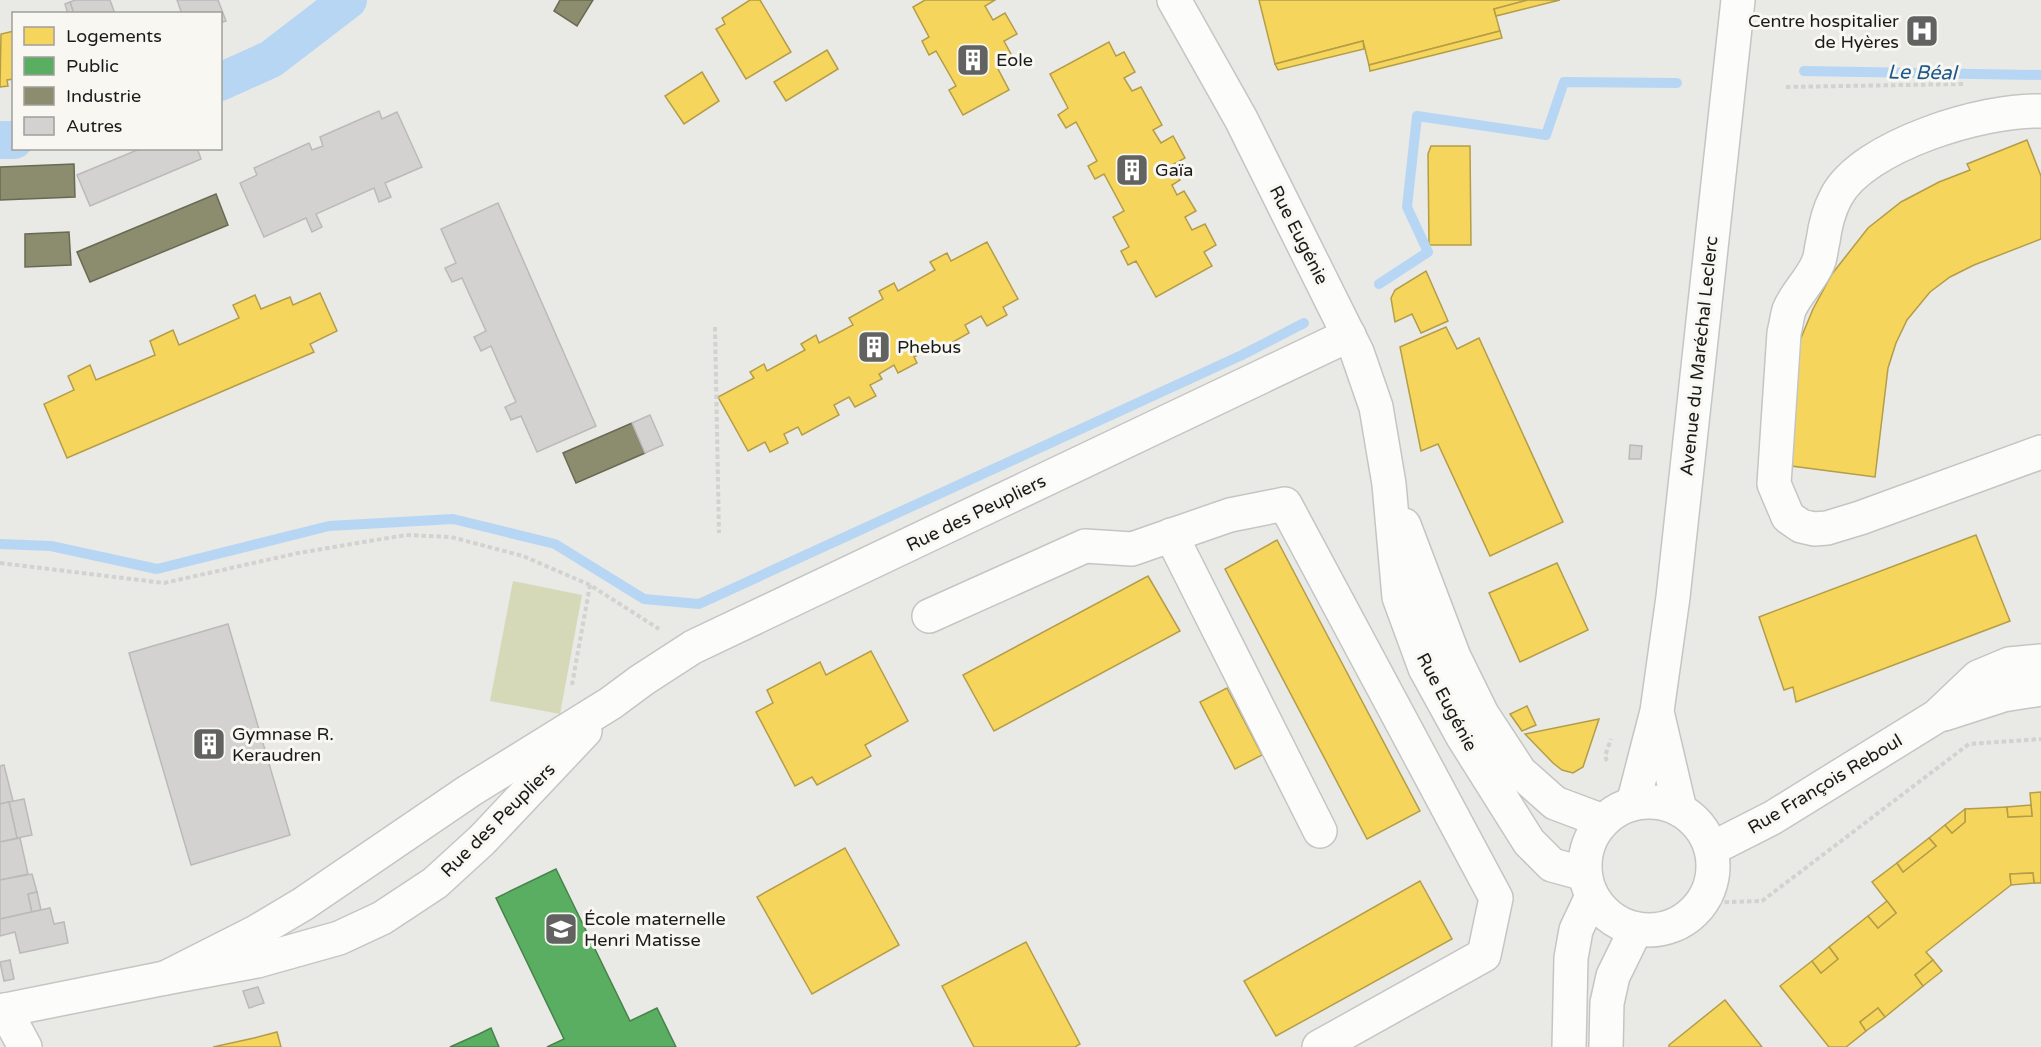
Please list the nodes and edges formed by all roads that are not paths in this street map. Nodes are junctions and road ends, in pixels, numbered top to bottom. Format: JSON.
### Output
{"nodes":[{"id":1,"x":1174,"y":0,"type":"edge"},
{"id":2,"x":1738,"y":0,"type":"edge"},
{"id":3,"x":2041,"y":111,"type":"edge"},
{"id":4,"x":1349,"y":335,"type":"junction"},
{"id":5,"x":2041,"y":452,"type":"edge"},
{"id":6,"x":1389,"y":484,"type":"junction"},
{"id":7,"x":1171,"y":535,"type":"junction"},
{"id":8,"x":929,"y":615,"type":"dead end"},
{"id":9,"x":2041,"y":661,"type":"edge"},
{"id":10,"x":2041,"y":689,"type":"edge"},
{"id":11,"x":611,"y":703,"type":"junction"},
{"id":12,"x":1657,"y":711,"type":"junction"},
{"id":13,"x":1937,"y":716,"type":"junction"},
{"id":14,"x":1633,"y":804,"type":"junction"},
{"id":15,"x":1680,"y":810,"type":"junction"},
{"id":16,"x":1603,"y":821,"type":"junction"},
{"id":17,"x":1320,"y":831,"type":"dead end"},
{"id":18,"x":1711,"y":849,"type":"junction"},
{"id":19,"x":1588,"y":885,"type":"junction"},
{"id":20,"x":1636,"y":929,"type":"junction"},
{"id":21,"x":165,"y":978,"type":"junction"},
{"id":22,"x":2,"y":1011,"type":"edge"},
{"id":23,"x":25,"y":1047,"type":"edge"},
{"id":24,"x":1319,"y":1047,"type":"edge"},
{"id":25,"x":1569,"y":1047,"type":"edge"},
{"id":26,"x":1606,"y":1047,"type":"edge"}],
"edges":[{"from":1,"to":4,"type":"street","name":"Rue Eugénie"},
{"from":2,"to":12,"type":"street","name":"Avenue du Maréchal Leclerc"},
{"from":3,"to":5,"type":"street"},
{"from":4,"to":6,"type":"street","name":"Rue Eugénie"},
{"from":4,"to":11,"type":"street","name":"Rue des Peupliers"},
{"from":6,"to":16,"type":"street","name":"Rue Eugénie"},
{"from":6,"to":19,"type":"street","name":"Rue Eugénie"},
{"from":7,"to":8,"type":"street"},
{"from":7,"to":17,"type":"street"},
{"from":7,"to":24,"type":"street"},
{"from":9,"to":13,"type":"street","name":"Rue François Reboul"},
{"from":10,"to":13,"type":"street","name":"Rue François Reboul"},
{"from":11,"to":21,"type":"street","name":"Rue des Peupliers"},
{"from":11,"to":21,"type":"street","name":"Rue des Peupliers"},
{"from":12,"to":14,"type":"street","name":"Avenue du Maréchal Leclerc"},
{"from":12,"to":15,"type":"street","name":"Avenue du Maréchal Leclerc"},
{"from":13,"to":18,"type":"street","name":"Rue François Reboul"},
{"from":14,"to":15,"type":"street"},
{"from":14,"to":16,"type":"street"},
{"from":15,"to":18,"type":"street"},
{"from":16,"to":19,"type":"street"},
{"from":18,"to":20,"type":"street"},
{"from":19,"to":20,"type":"street"},
{"from":19,"to":25,"type":"street"},
{"from":20,"to":26,"type":"street"},
{"from":21,"to":22,"type":"street","name":"Rue des Peupliers"},
{"from":22,"to":23,"type":"street"}]}
